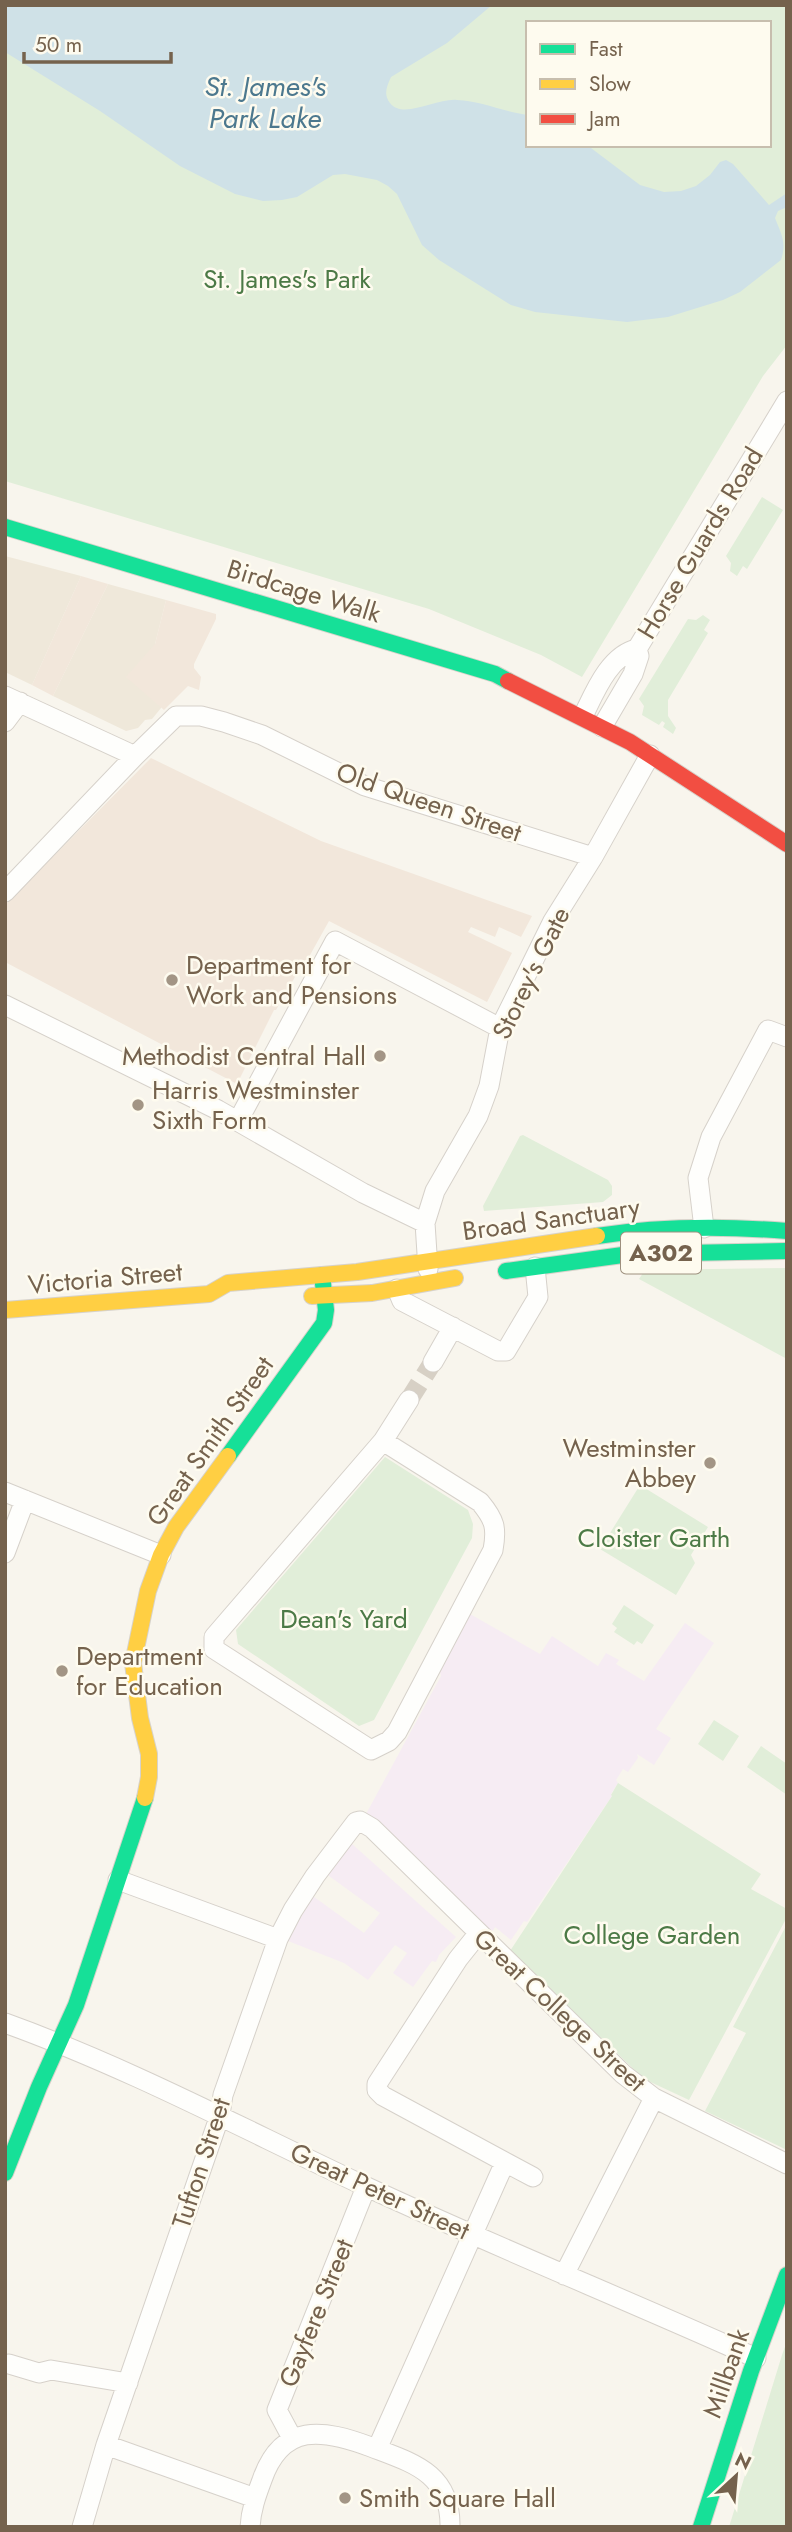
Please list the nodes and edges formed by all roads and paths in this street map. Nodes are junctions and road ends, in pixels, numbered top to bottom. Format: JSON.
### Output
{"nodes":[{"id":1,"x":787,"y":401,"type":"edge"},
{"id":2,"x":5,"y":527,"type":"edge"},
{"id":3,"x":636,"y":649,"type":"junction"},
{"id":4,"x":13,"y":699,"type":"edge"},
{"id":5,"x":583,"y":716,"type":"junction"},
{"id":6,"x":5,"y":722,"type":"edge"},
{"id":7,"x":601,"y":727,"type":"junction"},
{"id":8,"x":650,"y":755,"type":"junction"},
{"id":9,"x":135,"y":756,"type":"junction"},
{"id":10,"x":787,"y":844,"type":"edge"},
{"id":11,"x":593,"y":857,"type":"junction"},
{"id":12,"x":5,"y":892,"type":"edge"},
{"id":13,"x":5,"y":1005,"type":"edge"},
{"id":14,"x":500,"y":1028,"type":"junction"},
{"id":15,"x":787,"y":1037,"type":"edge"},
{"id":16,"x":238,"y":1121,"type":"junction"},
{"id":17,"x":425,"y":1223,"type":"junction"},
{"id":18,"x":704,"y":1228,"type":"junction"},
{"id":19,"x":787,"y":1231,"type":"edge"},
{"id":20,"x":787,"y":1251,"type":"edge"},
{"id":21,"x":427,"y":1261,"type":"junction"},
{"id":22,"x":535,"y":1267,"type":"junction"},
{"id":23,"x":495,"y":1273,"type":"dead end"},
{"id":24,"x":322,"y":1275,"type":"junction"},
{"id":25,"x":469,"y":1276,"type":"dead end"},
{"id":26,"x":429,"y":1282,"type":"junction"},
{"id":27,"x":397,"y":1289,"type":"junction"},
{"id":28,"x":209,"y":1294,"type":"junction"},
{"id":29,"x":324,"y":1296,"type":"junction"},
{"id":30,"x":292,"y":1297,"type":"dead end"},
{"id":31,"x":227,"y":1302,"type":"dead end"},
{"id":32,"x":5,"y":1310,"type":"edge"},
{"id":33,"x":453,"y":1327,"type":"junction"},
{"id":34,"x":433,"y":1362,"type":"tunnel mouth"},
{"id":35,"x":409,"y":1400,"type":"tunnel mouth"},
{"id":36,"x":383,"y":1441,"type":"junction"},
{"id":37,"x":5,"y":1492,"type":"edge"},
{"id":38,"x":25,"y":1500,"type":"junction"},
{"id":39,"x":5,"y":1553,"type":"edge"},
{"id":40,"x":161,"y":1555,"type":"junction"},
{"id":41,"x":360,"y":1821,"type":"joint"},
{"id":42,"x":118,"y":1880,"type":"junction"},
{"id":43,"x":478,"y":1934,"type":"junction"},
{"id":44,"x":278,"y":1939,"type":"junction"},
{"id":45,"x":5,"y":2022,"type":"edge"},
{"id":46,"x":59,"y":2043,"type":"junction"},
{"id":47,"x":654,"y":2098,"type":"junction"},
{"id":48,"x":220,"y":2115,"type":"junction"},
{"id":49,"x":505,"y":2162,"type":"junction"},
{"id":50,"x":787,"y":2164,"type":"edge"},
{"id":51,"x":5,"y":2173,"type":"edge"},
{"id":52,"x":533,"y":2177,"type":"dead end"},
{"id":53,"x":366,"y":2187,"type":"junction"},
{"id":54,"x":471,"y":2234,"type":"junction"},
{"id":55,"x":564,"y":2275,"type":"junction"},
{"id":56,"x":787,"y":2275,"type":"edge"},
{"id":57,"x":756,"y":2358,"type":"junction"},
{"id":58,"x":9,"y":2364,"type":"dead end"},
{"id":59,"x":128,"y":2383,"type":"junction"},
{"id":60,"x":292,"y":2438,"type":"junction"},
{"id":61,"x":106,"y":2445,"type":"junction"},
{"id":62,"x":377,"y":2449,"type":"junction"},
{"id":63,"x":255,"y":2498,"type":"junction"},
{"id":64,"x":82,"y":2527,"type":"edge"},
{"id":65,"x":250,"y":2527,"type":"edge"},
{"id":66,"x":450,"y":2527,"type":"edge"},
{"id":67,"x":701,"y":2527,"type":"edge"}],
"edges":[{"from":1,"to":3,"type":"street","name":"Horse Guards Road"},
{"from":2,"to":5,"type":"main road","name":"Birdcage Walk"},
{"from":3,"to":5,"type":"street","name":"Horse Guards Road"},
{"from":3,"to":7,"type":"street","name":"Horse Guards Road"},
{"from":4,"to":6,"type":"street"},
{"from":4,"to":9,"type":"street"},
{"from":5,"to":7,"type":"main road","name":"Birdcage Walk"},
{"from":7,"to":8,"type":"main road","name":"Birdcage Walk"},
{"from":8,"to":10,"type":"main road","name":"Birdcage Walk"},
{"from":8,"to":11,"type":"street","name":"Storey's Gate"},
{"from":9,"to":11,"type":"street","name":"Old Queen Street"},
{"from":9,"to":12,"type":"street"},
{"from":11,"to":14,"type":"street","name":"Storey's Gate"},
{"from":13,"to":16,"type":"street"},
{"from":14,"to":16,"type":"street"},
{"from":14,"to":17,"type":"street","name":"Storey's Gate"},
{"from":15,"to":18,"type":"street"},
{"from":16,"to":17,"type":"street"},
{"from":17,"to":21,"type":"street","name":"Storey's Gate"},
{"from":18,"to":19,"type":"main road","name":"Broad Sanctuary","number":"A302"},
{"from":18,"to":21,"type":"main road","name":"Broad Sanctuary","number":"A302"},
{"from":20,"to":22,"type":"main road","name":"Broad Sanctuary","number":"A302"},
{"from":21,"to":24,"type":"main road","name":"Broad Sanctuary","number":"A302"},
{"from":21,"to":26,"type":"street","name":"Storey's Gate"},
{"from":22,"to":23,"type":"main road","name":"Broad Sanctuary","number":"A302"},
{"from":22,"to":33,"type":"street"},
{"from":24,"to":28,"type":"main road","name":"Victoria Street","number":"A302"},
{"from":24,"to":29,"type":"main road","name":"Great Smith Street"},
{"from":25,"to":26,"type":"main road","name":"Broad Sanctuary"},
{"from":26,"to":27,"type":"main road","name":"Broad Sanctuary"},
{"from":27,"to":29,"type":"main road","name":"Broad Sanctuary"},
{"from":27,"to":33,"type":"street"},
{"from":28,"to":31,"type":"main road","name":"Victoria Street","number":"A302"},
{"from":28,"to":32,"type":"main road","name":"Victoria Street","number":"A302"},
{"from":29,"to":30,"type":"main road"},
{"from":29,"to":40,"type":"main road","name":"Great Smith Street"},
{"from":33,"to":34,"type":"street"},
{"from":35,"to":36,"type":"street"},
{"from":36,"to":36,"type":"street"},
{"from":37,"to":38,"type":"street"},
{"from":38,"to":39,"type":"street"},
{"from":38,"to":40,"type":"street"},
{"from":40,"to":42,"type":"main road","name":"Great Smith Street"},
{"from":41,"to":43,"type":"street","name":"Great College Street"},
{"from":41,"to":44,"type":"street","name":"Tufton Street"},
{"from":42,"to":44,"type":"street"},
{"from":42,"to":46,"type":"main road","name":"Great Smith Street"},
{"from":43,"to":47,"type":"street","name":"Great College Street"},
{"from":43,"to":49,"type":"street"},
{"from":44,"to":48,"type":"street","name":"Tufton Street"},
{"from":45,"to":46,"type":"street","name":"Great Peter Street"},
{"from":46,"to":48,"type":"street","name":"Great Peter Street"},
{"from":46,"to":51,"type":"main road","name":"Great Smith Street"},
{"from":47,"to":50,"type":"street","name":"Great College Street"},
{"from":47,"to":55,"type":"street"},
{"from":48,"to":53,"type":"street","name":"Great Peter Street"},
{"from":48,"to":59,"type":"street","name":"Tufton Street"},
{"from":49,"to":52,"type":"street"},
{"from":49,"to":54,"type":"street"},
{"from":53,"to":54,"type":"street","name":"Great Peter Street"},
{"from":53,"to":60,"type":"street","name":"Gayfere Street"},
{"from":54,"to":55,"type":"street","name":"Great Peter Street"},
{"from":54,"to":62,"type":"street"},
{"from":55,"to":57,"type":"street","name":"Great Peter Street"},
{"from":56,"to":57,"type":"main road","name":"Millbank"},
{"from":57,"to":67,"type":"main road","name":"Millbank"},
{"from":58,"to":59,"type":"street"},
{"from":59,"to":61,"type":"street","name":"Tufton Street"},
{"from":60,"to":62,"type":"street"},
{"from":60,"to":63,"type":"street"},
{"from":61,"to":63,"type":"street"},
{"from":61,"to":64,"type":"street","name":"Tufton Street"},
{"from":62,"to":66,"type":"street"},
{"from":63,"to":65,"type":"street"}]}
